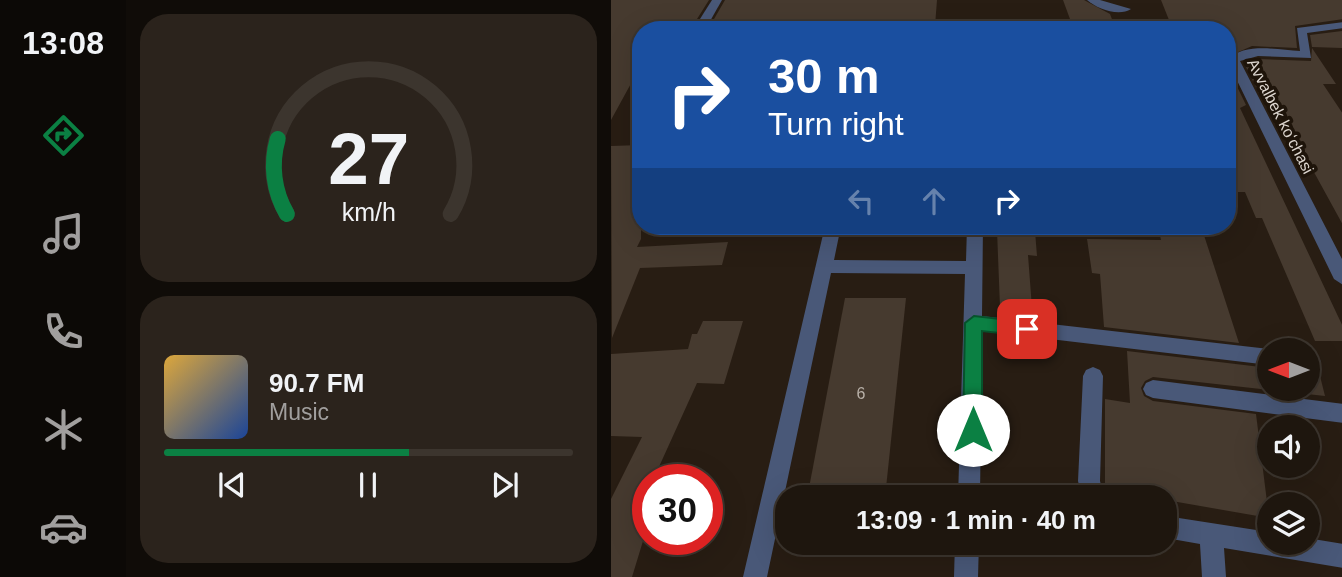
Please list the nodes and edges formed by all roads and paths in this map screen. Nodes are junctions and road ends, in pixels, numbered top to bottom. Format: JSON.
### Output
{"nodes":[{"id":1,"x":717,"y":0,"type":"edge"},
{"id":2,"x":1092,"y":0,"type":"edge"},
{"id":3,"x":1126,"y":9,"type":"dead end"},
{"id":4,"x":704,"y":21,"type":"edge"},
{"id":5,"x":1342,"y":25,"type":"edge"},
{"id":6,"x":1236,"y":58,"type":"edge"},
{"id":7,"x":1236,"y":66,"type":"edge"},
{"id":8,"x":831,"y":235,"type":"edge"},
{"id":9,"x":975,"y":235,"type":"edge"},
{"id":10,"x":824,"y":267,"type":"junction"},
{"id":11,"x":974,"y":268,"type":"junction"},
{"id":12,"x":1342,"y":279,"type":"edge"},
{"id":13,"x":974,"y":323,"type":"junction"},
{"id":14,"x":1257,"y":356,"type":"edge"},
{"id":15,"x":1093,"y":376,"type":"dead end"},
{"id":16,"x":1153,"y":389,"type":"dead end"},
{"id":17,"x":1342,"y":414,"type":"edge"},
{"id":18,"x":969,"y":485,"type":"edge"},
{"id":19,"x":1090,"y":485,"type":"edge"},
{"id":20,"x":1177,"y":529,"type":"edge"},
{"id":21,"x":1211,"y":534,"type":"junction"},
{"id":22,"x":967,"y":555,"type":"edge"},
{"id":23,"x":1342,"y":556,"type":"edge"},
{"id":24,"x":753,"y":574,"type":"edge"},
{"id":25,"x":966,"y":577,"type":"edge"},
{"id":26,"x":1214,"y":577,"type":"edge"}],
"edges":[{"from":1,"to":4,"type":"street"},
{"from":2,"to":3,"type":"street"},
{"from":5,"to":6,"type":"street","name":"Avvalbek koʻchasi"},
{"from":7,"to":12,"type":"street","name":"Avvalbek koʻchasi"},
{"from":8,"to":10,"type":"street"},
{"from":9,"to":11,"type":"street"},
{"from":10,"to":11,"type":"street"},
{"from":10,"to":24,"type":"street"},
{"from":11,"to":13,"type":"street"},
{"from":13,"to":14,"type":"street"},
{"from":13,"to":18,"type":"street"},
{"from":15,"to":19,"type":"street"},
{"from":16,"to":17,"type":"street"},
{"from":20,"to":21,"type":"street"},
{"from":21,"to":23,"type":"street"},
{"from":21,"to":26,"type":"street"},
{"from":22,"to":25,"type":"street"}]}
